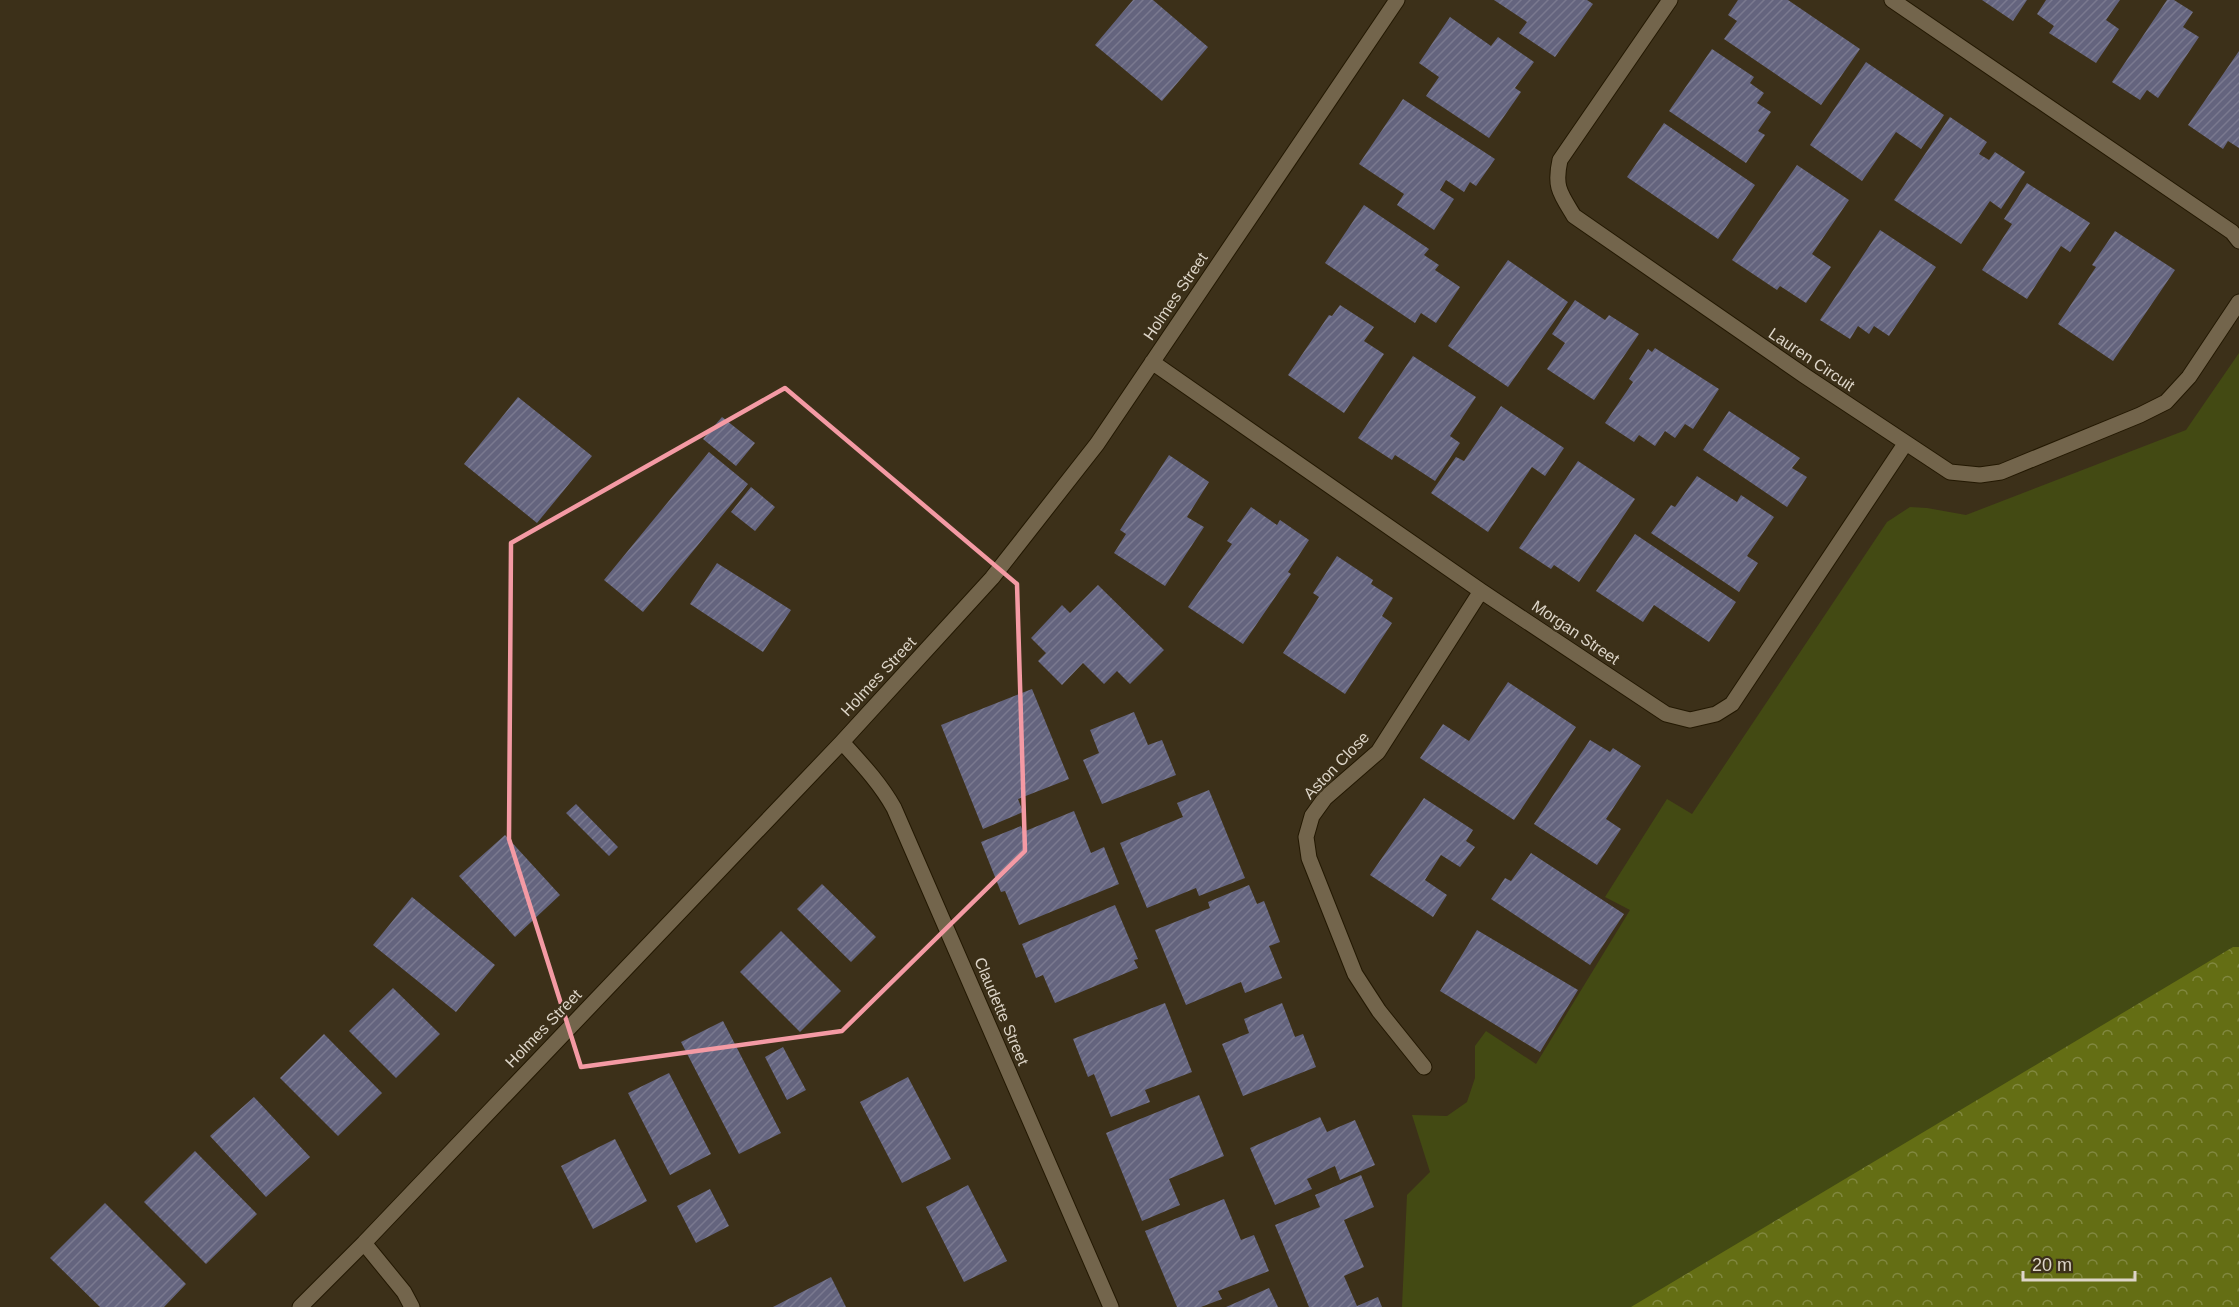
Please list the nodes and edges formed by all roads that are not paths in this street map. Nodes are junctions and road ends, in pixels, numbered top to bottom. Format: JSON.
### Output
{"nodes":[{"id":1,"x":1397,"y":0,"type":"edge"},
{"id":2,"x":1670,"y":0,"type":"edge"},
{"id":3,"x":1892,"y":0,"type":"edge"},
{"id":4,"x":2239,"y":242,"type":"edge"},
{"id":5,"x":2239,"y":302,"type":"edge"},
{"id":6,"x":1152,"y":362,"type":"junction"},
{"id":7,"x":1905,"y":444,"type":"junction"},
{"id":8,"x":1481,"y":591,"type":"junction"},
{"id":9,"x":842,"y":742,"type":"junction"},
{"id":10,"x":1424,"y":1067,"type":"dead end"},
{"id":11,"x":364,"y":1243,"type":"junction"},
{"id":12,"x":300,"y":1307,"type":"edge"},
{"id":13,"x":412,"y":1307,"type":"edge"},
{"id":14,"x":1111,"y":1307,"type":"edge"}],
"edges":[{"from":1,"to":6,"type":"street","name":"Holmes Street"},
{"from":2,"to":7,"type":"street","name":"Lauren Circuit"},
{"from":3,"to":4,"type":"street"},
{"from":5,"to":7,"type":"street","name":"Lauren Circuit"},
{"from":6,"to":8,"type":"street","name":"Morgan Street"},
{"from":6,"to":9,"type":"street","name":"Holmes Street"},
{"from":7,"to":8,"type":"street","name":"Morgan Street"},
{"from":8,"to":10,"type":"street","name":"Aston Close"},
{"from":9,"to":11,"type":"street","name":"Holmes Street"},
{"from":9,"to":14,"type":"street","name":"Claudette Street"},
{"from":11,"to":12,"type":"street","name":"Holmes Street"},
{"from":11,"to":13,"type":"street"}]}
